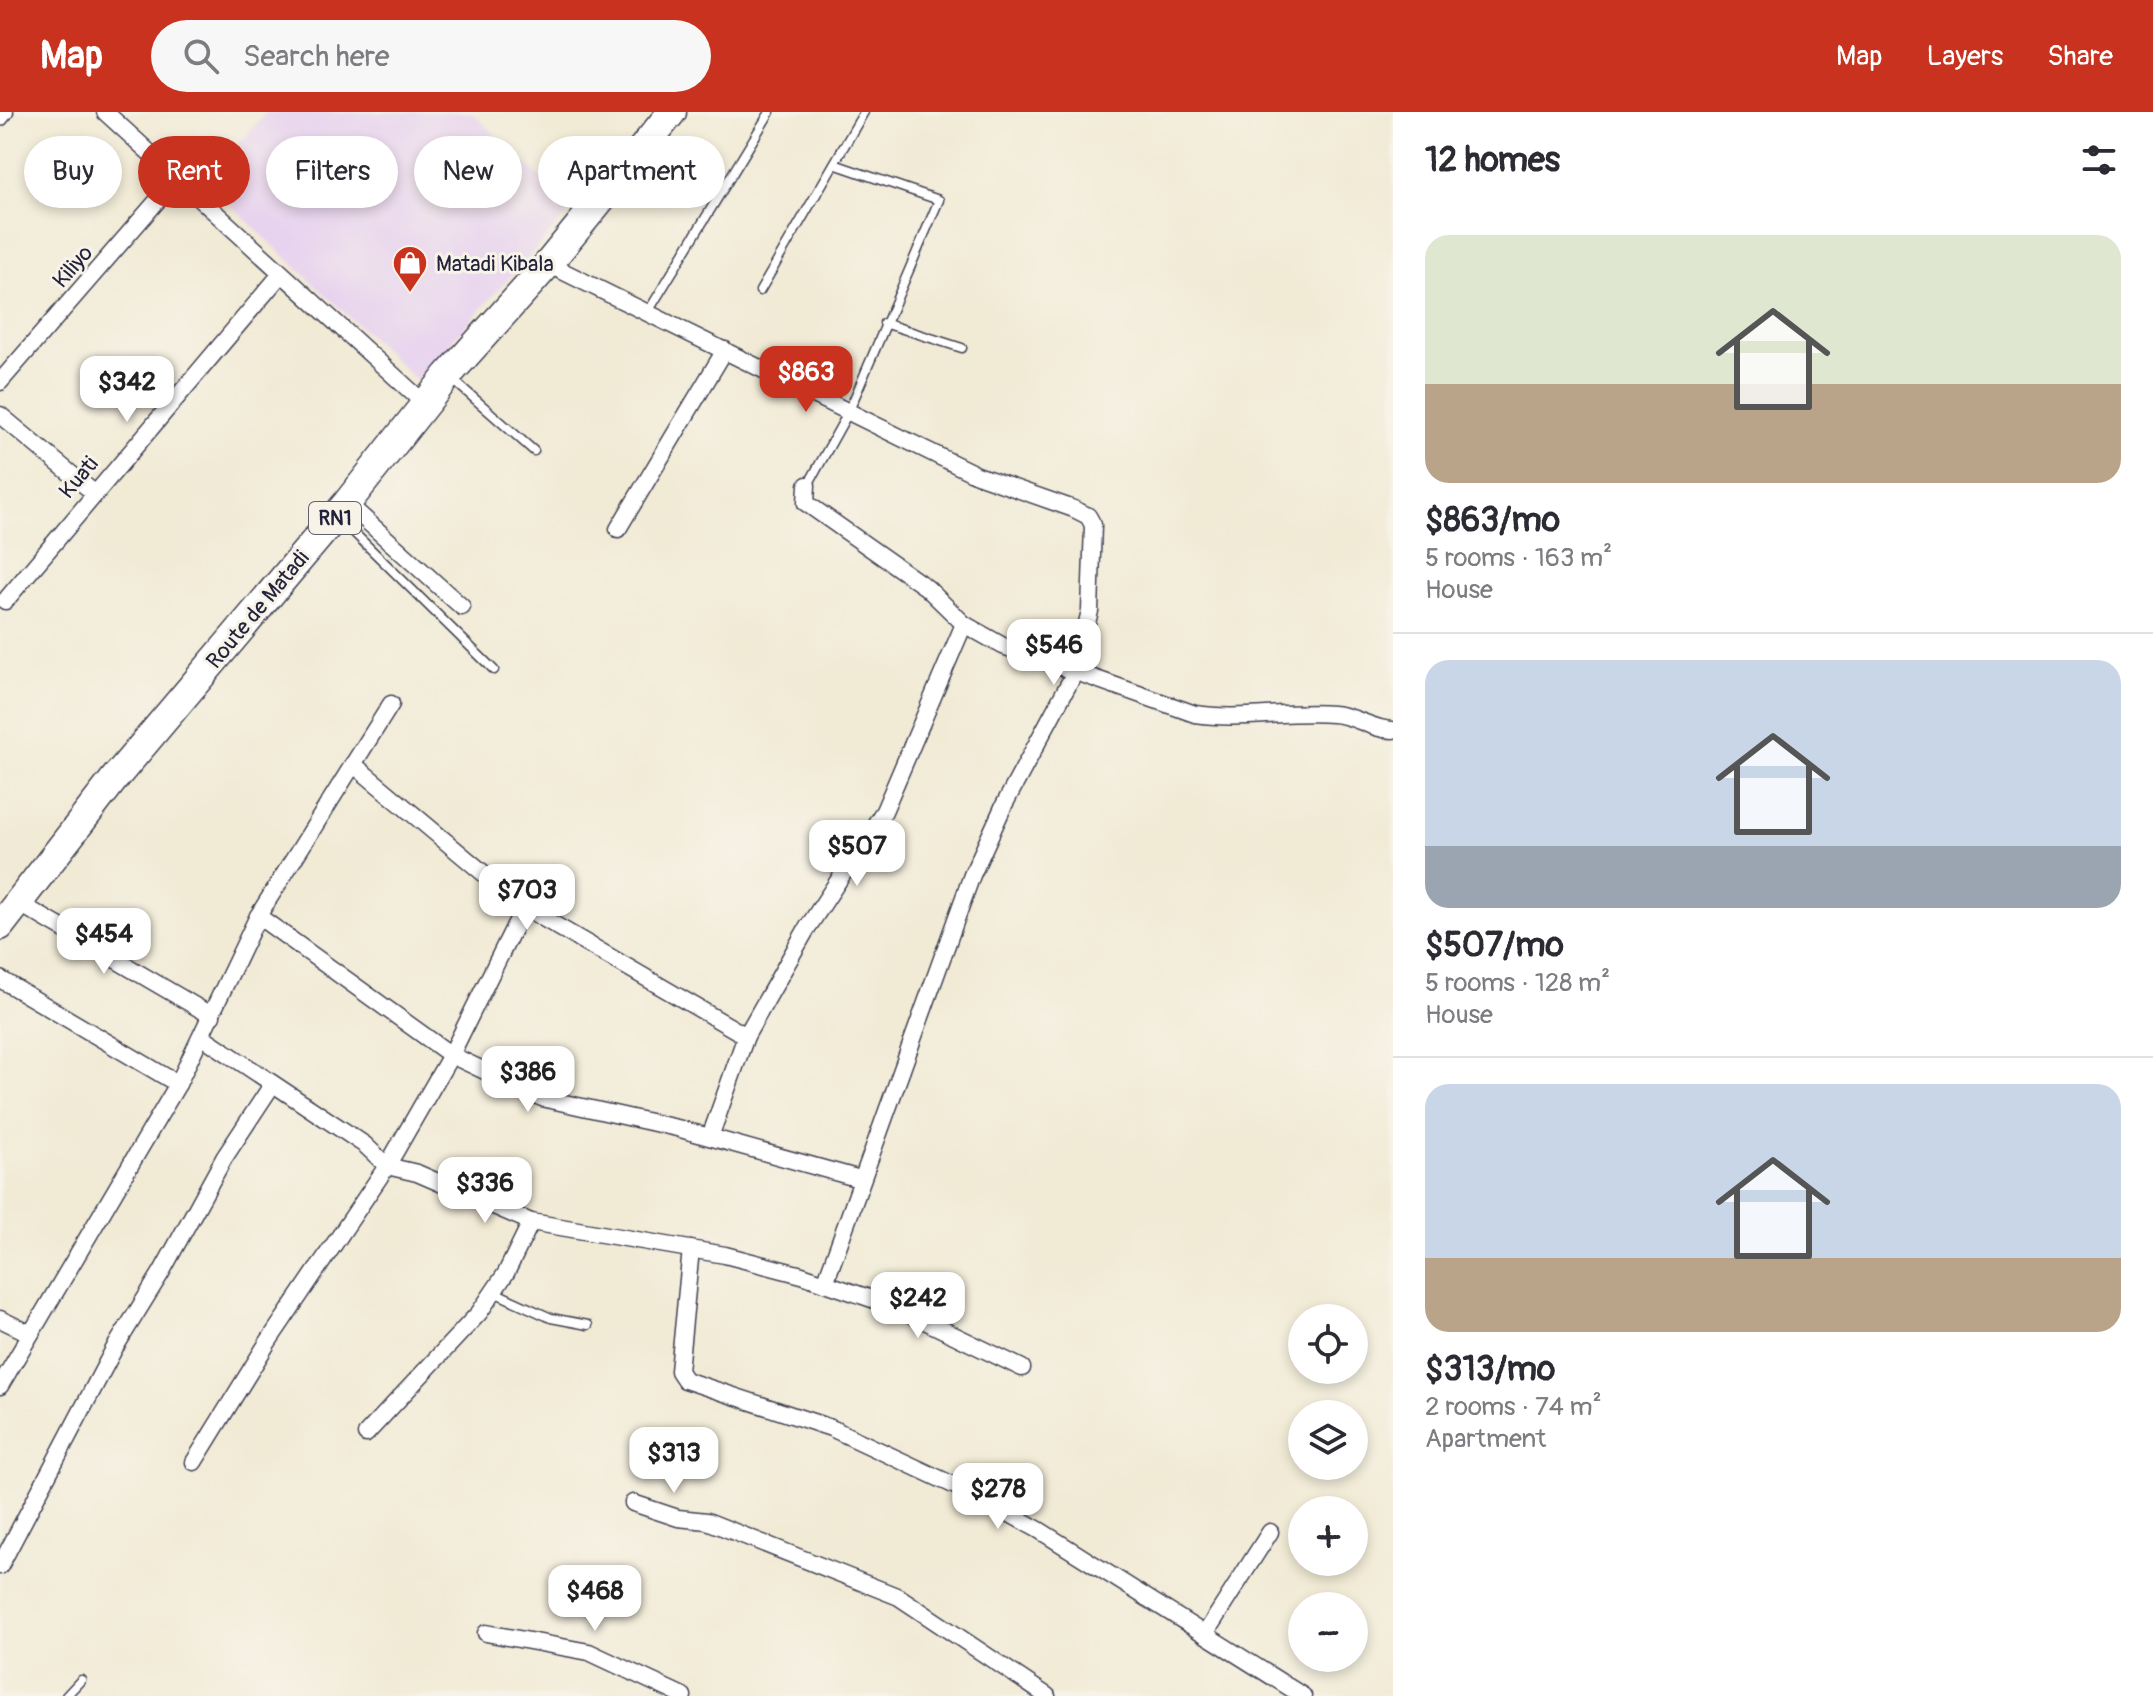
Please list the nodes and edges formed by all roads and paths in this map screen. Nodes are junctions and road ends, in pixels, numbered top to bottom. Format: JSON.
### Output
{"nodes":[{"id":1,"x":5,"y":112,"type":"edge"},
{"id":2,"x":105,"y":112,"type":"edge"},
{"id":3,"x":672,"y":112,"type":"edge"},
{"id":4,"x":770,"y":112,"type":"edge"},
{"id":5,"x":864,"y":112,"type":"edge"},
{"id":6,"x":0,"y":118,"type":"edge"},
{"id":7,"x":138,"y":142,"type":"edge"},
{"id":8,"x":834,"y":164,"type":"junction"},
{"id":9,"x":151,"y":208,"type":"edge"},
{"id":10,"x":210,"y":208,"type":"edge"},
{"id":11,"x":548,"y":264,"type":"junction"},
{"id":12,"x":281,"y":274,"type":"junction"},
{"id":13,"x":760,"y":291,"type":"dead end"},
{"id":14,"x":648,"y":312,"type":"junction"},
{"id":15,"x":884,"y":323,"type":"junction"},
{"id":16,"x":962,"y":348,"type":"dead end"},
{"id":17,"x":725,"y":350,"type":"junction"},
{"id":18,"x":448,"y":375,"type":"junction"},
{"id":19,"x":0,"y":382,"type":"edge"},
{"id":20,"x":426,"y":405,"type":"junction"},
{"id":21,"x":848,"y":413,"type":"junction"},
{"id":22,"x":0,"y":415,"type":"edge"},
{"id":23,"x":534,"y":451,"type":"dead end"},
{"id":24,"x":807,"y":485,"type":"joint"},
{"id":25,"x":94,"y":493,"type":"junction"},
{"id":26,"x":342,"y":510,"type":"junction"},
{"id":27,"x":618,"y":529,"type":"dead end"},
{"id":28,"x":5,"y":601,"type":"dead end"},
{"id":29,"x":462,"y":607,"type":"dead end"},
{"id":30,"x":964,"y":624,"type":"junction"},
{"id":31,"x":494,"y":670,"type":"dead end"},
{"id":32,"x":1074,"y":674,"type":"junction"},
{"id":33,"x":391,"y":704,"type":"dead end"},
{"id":34,"x":1393,"y":730,"type":"edge"},
{"id":35,"x":353,"y":764,"type":"junction"},
{"id":36,"x":17,"y":902,"type":"junction"},
{"id":37,"x":524,"y":907,"type":"junction"},
{"id":38,"x":258,"y":916,"type":"junction"},
{"id":39,"x":0,"y":926,"type":"edge"},
{"id":40,"x":0,"y":979,"type":"edge"},
{"id":41,"x":212,"y":1016,"type":"junction"},
{"id":42,"x":746,"y":1036,"type":"junction"},
{"id":43,"x":203,"y":1037,"type":"junction"},
{"id":44,"x":451,"y":1055,"type":"junction"},
{"id":45,"x":178,"y":1084,"type":"junction"},
{"id":46,"x":272,"y":1085,"type":"junction"},
{"id":47,"x":710,"y":1137,"type":"junction"},
{"id":48,"x":387,"y":1166,"type":"junction"},
{"id":49,"x":860,"y":1179,"type":"junction"},
{"id":50,"x":531,"y":1222,"type":"junction"},
{"id":51,"x":691,"y":1249,"type":"junction"},
{"id":52,"x":825,"y":1283,"type":"junction"},
{"id":53,"x":493,"y":1292,"type":"junction"},
{"id":54,"x":0,"y":1319,"type":"edge"},
{"id":55,"x":588,"y":1325,"type":"dead end"},
{"id":56,"x":29,"y":1333,"type":"junction"},
{"id":57,"x":1022,"y":1368,"type":"dead end"},
{"id":58,"x":0,"y":1386,"type":"edge"},
{"id":59,"x":366,"y":1434,"type":"dead end"},
{"id":60,"x":194,"y":1462,"type":"dead end"},
{"id":61,"x":633,"y":1503,"type":"dead end"},
{"id":62,"x":1270,"y":1532,"type":"dead end"},
{"id":63,"x":0,"y":1566,"type":"edge"},
{"id":64,"x":486,"y":1633,"type":"dead end"},
{"id":65,"x":1205,"y":1634,"type":"junction"},
{"id":66,"x":81,"y":1680,"type":"dead end"},
{"id":67,"x":66,"y":1696,"type":"edge"},
{"id":68,"x":683,"y":1696,"type":"edge"},
{"id":69,"x":1047,"y":1696,"type":"edge"},
{"id":70,"x":1303,"y":1696,"type":"edge"}],
"edges":[{"from":1,"to":6,"type":"street"},
{"from":2,"to":7,"type":"street"},
{"from":3,"to":11,"type":"highway","name":"Route de Matadi","number":"RN1"},
{"from":4,"to":14,"type":"lane"},
{"from":5,"to":8,"type":"lane"},
{"from":8,"to":13,"type":"lane"},
{"from":8,"to":15,"type":"lane"},
{"from":9,"to":19,"type":"street","name":"Kiliyo"},
{"from":10,"to":12,"type":"street"},
{"from":11,"to":14,"type":"street"},
{"from":11,"to":18,"type":"highway","name":"Route de Matadi","number":"RN1"},
{"from":12,"to":20,"type":"street"},
{"from":12,"to":25,"type":"street","name":"Kuati"},
{"from":14,"to":17,"type":"street"},
{"from":15,"to":16,"type":"lane"},
{"from":15,"to":21,"type":"lane"},
{"from":17,"to":21,"type":"street"},
{"from":17,"to":27,"type":"street"},
{"from":18,"to":20,"type":"highway","name":"Route de Matadi","number":"RN1"},
{"from":18,"to":23,"type":"lane"},
{"from":20,"to":26,"type":"highway","name":"Route de Matadi","number":"RN1"},
{"from":21,"to":24,"type":"lane"},
{"from":21,"to":32,"type":"street"},
{"from":22,"to":25,"type":"street"},
{"from":24,"to":30,"type":"street"},
{"from":25,"to":28,"type":"street","name":"Kuati"},
{"from":26,"to":29,"type":"street"},
{"from":26,"to":31,"type":"lane"},
{"from":26,"to":36,"type":"highway","name":"Route de Matadi","number":"RN1"},
{"from":30,"to":32,"type":"street"},
{"from":30,"to":42,"type":"street"},
{"from":32,"to":34,"type":"street"},
{"from":32,"to":49,"type":"street"},
{"from":33,"to":35,"type":"street"},
{"from":35,"to":37,"type":"street"},
{"from":35,"to":38,"type":"street"},
{"from":36,"to":39,"type":"highway","name":"Route de Matadi","number":"RN1"},
{"from":36,"to":41,"type":"street"},
{"from":37,"to":42,"type":"street"},
{"from":37,"to":44,"type":"street"},
{"from":38,"to":41,"type":"street"},
{"from":38,"to":44,"type":"street"},
{"from":40,"to":45,"type":"street"},
{"from":41,"to":43,"type":"street"},
{"from":42,"to":47,"type":"street"},
{"from":43,"to":45,"type":"street"},
{"from":43,"to":46,"type":"street"},
{"from":44,"to":47,"type":"street"},
{"from":44,"to":48,"type":"street"},
{"from":45,"to":56,"type":"street"},
{"from":46,"to":48,"type":"street"},
{"from":46,"to":63,"type":"street"},
{"from":47,"to":49,"type":"street"},
{"from":48,"to":50,"type":"street"},
{"from":48,"to":60,"type":"street"},
{"from":49,"to":52,"type":"street"},
{"from":50,"to":51,"type":"street"},
{"from":50,"to":53,"type":"street"},
{"from":51,"to":52,"type":"street"},
{"from":51,"to":65,"type":"street"},
{"from":52,"to":57,"type":"street"},
{"from":53,"to":55,"type":"lane"},
{"from":53,"to":59,"type":"street"},
{"from":54,"to":56,"type":"street"},
{"from":56,"to":58,"type":"street"},
{"from":61,"to":69,"type":"street"},
{"from":62,"to":65,"type":"street"},
{"from":64,"to":68,"type":"street"},
{"from":65,"to":70,"type":"street"},
{"from":66,"to":67,"type":"lane"}]}
